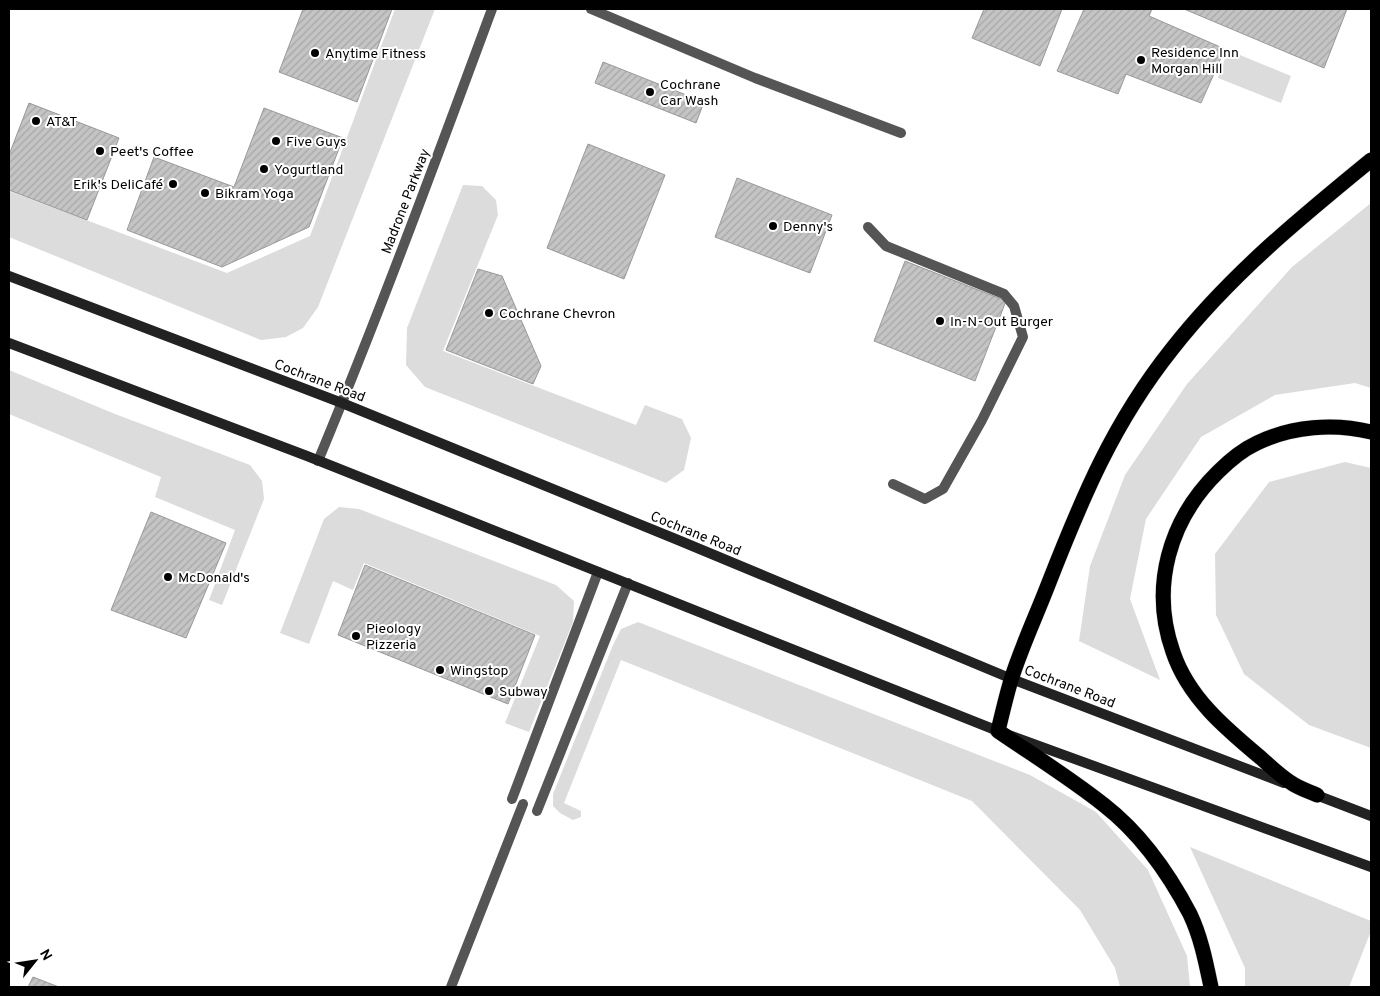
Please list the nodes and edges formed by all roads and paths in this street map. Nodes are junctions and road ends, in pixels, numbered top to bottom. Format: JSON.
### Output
{"nodes":[{"id":1,"x":492,"y":9,"type":"edge"},
{"id":2,"x":591,"y":9,"type":"edge"},
{"id":3,"x":901,"y":133,"type":"dead end"},
{"id":4,"x":1371,"y":160,"type":"edge"},
{"id":5,"x":868,"y":227,"type":"dead end"},
{"id":6,"x":9,"y":276,"type":"edge"},
{"id":7,"x":9,"y":343,"type":"edge"},
{"id":8,"x":342,"y":403,"type":"junction"},
{"id":9,"x":1371,"y":432,"type":"edge"},
{"id":10,"x":318,"y":460,"type":"junction"},
{"id":11,"x":893,"y":484,"type":"dead end"},
{"id":12,"x":598,"y":572,"type":"junction"},
{"id":13,"x":628,"y":584,"type":"junction"},
{"id":14,"x":1012,"y":679,"type":"junction"},
{"id":15,"x":998,"y":731,"type":"junction"},
{"id":16,"x":1317,"y":795,"type":"junction"},
{"id":17,"x":512,"y":799,"type":"dead end"},
{"id":18,"x":523,"y":804,"type":"dead end"},
{"id":19,"x":537,"y":811,"type":"dead end"},
{"id":20,"x":1371,"y":816,"type":"edge"},
{"id":21,"x":1371,"y":867,"type":"edge"},
{"id":22,"x":451,"y":987,"type":"edge"},
{"id":23,"x":1212,"y":987,"type":"edge"}],
"edges":[{"from":1,"to":8,"type":"street","name":"Madrone Parkway"},
{"from":2,"to":3,"type":"street"},
{"from":4,"to":14,"type":"highway"},
{"from":5,"to":11,"type":"street"},
{"from":6,"to":8,"type":"main road","name":"Cochrane Road"},
{"from":7,"to":10,"type":"main road"},
{"from":8,"to":10,"type":"street","name":"Madrone Parkway"},
{"from":8,"to":14,"type":"main road","name":"Cochrane Road"},
{"from":9,"to":16,"type":"highway"},
{"from":10,"to":12,"type":"main road"},
{"from":12,"to":13,"type":"main road"},
{"from":12,"to":17,"type":"street"},
{"from":13,"to":15,"type":"main road"},
{"from":13,"to":19,"type":"street"},
{"from":14,"to":15,"type":"highway"},
{"from":14,"to":16,"type":"main road","name":"Cochrane Road"},
{"from":15,"to":21,"type":"main road"},
{"from":15,"to":23,"type":"highway"},
{"from":16,"to":20,"type":"main road","name":"Cochrane Road"},
{"from":18,"to":22,"type":"street"}]}
